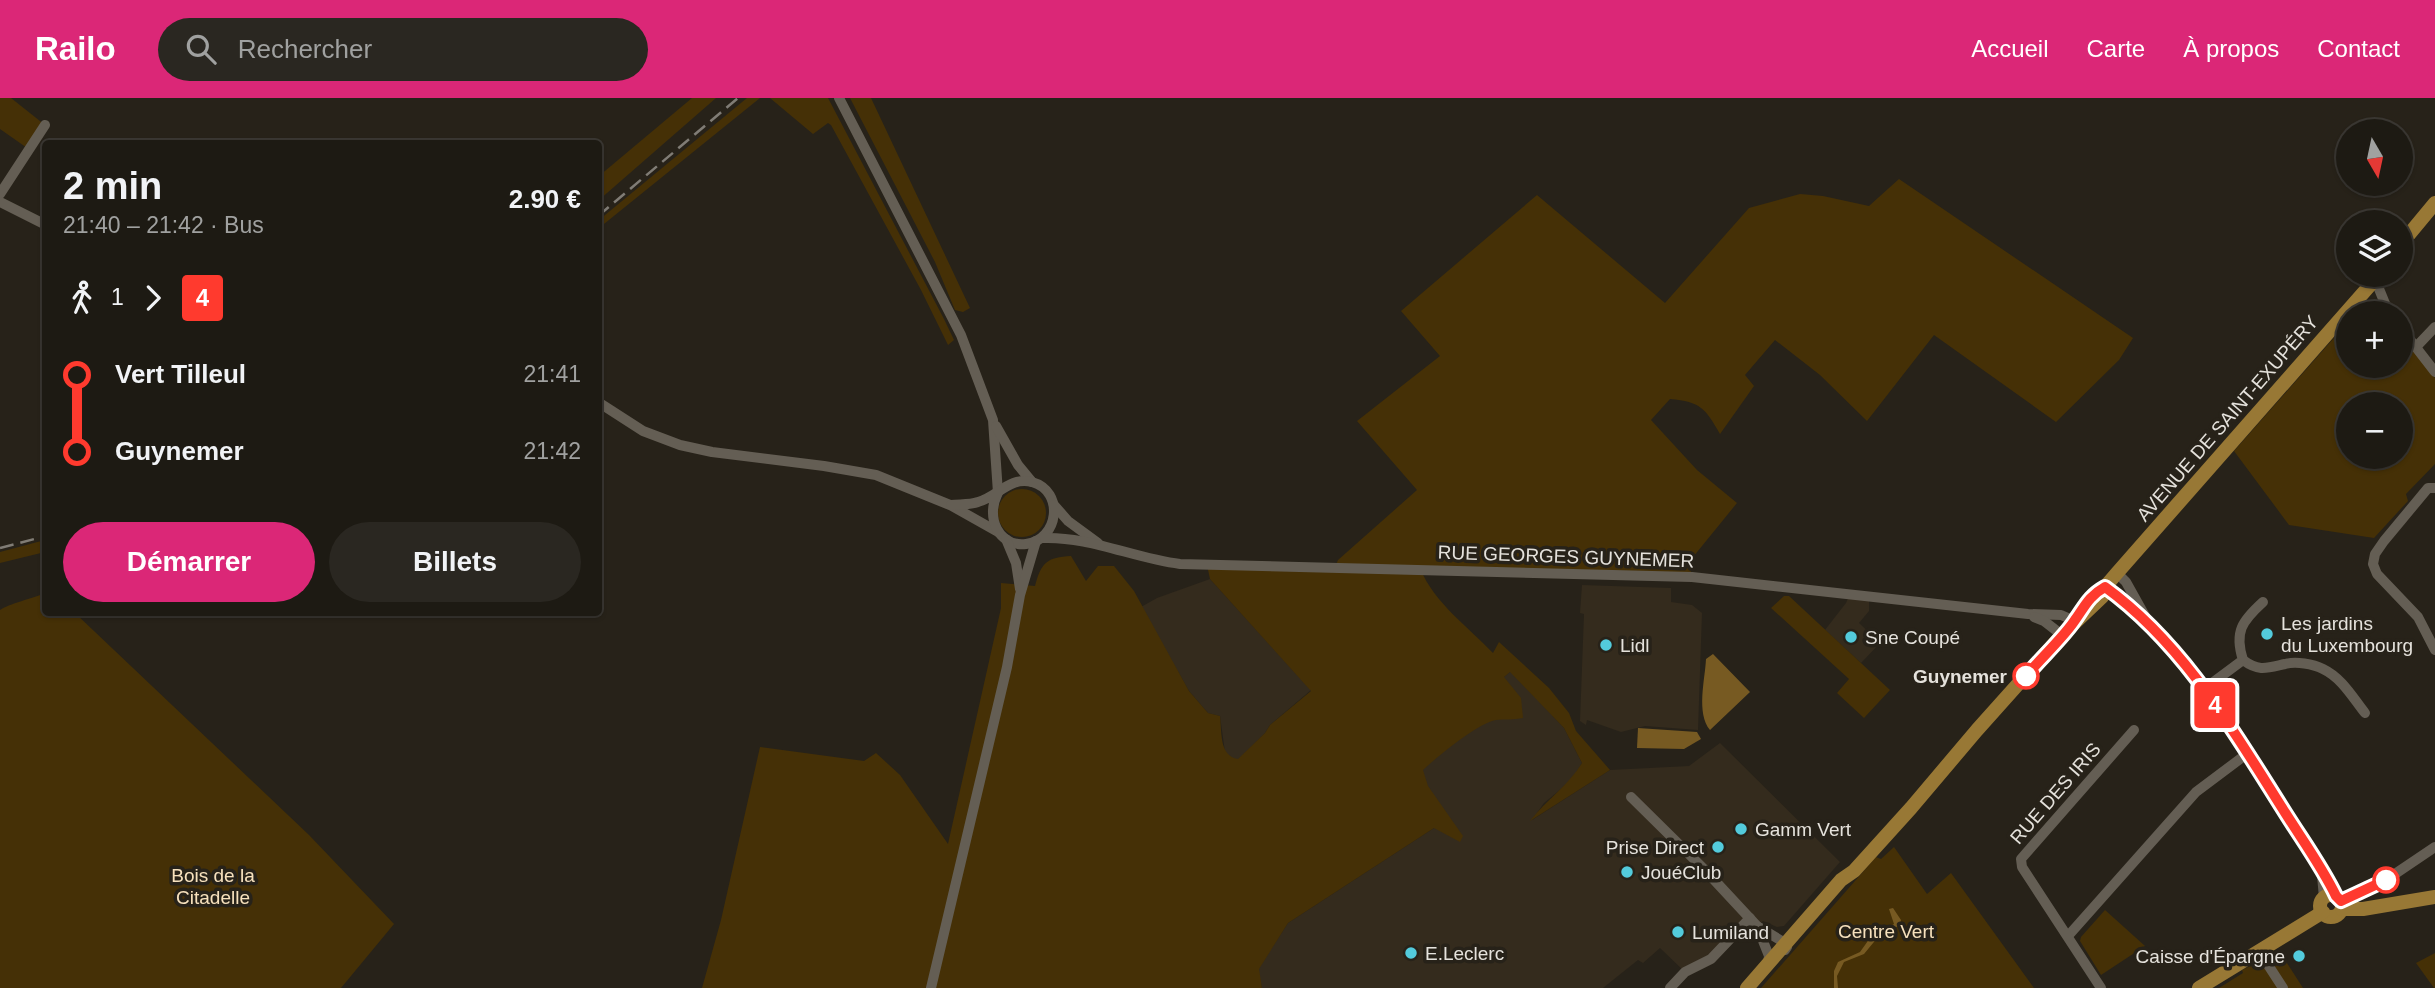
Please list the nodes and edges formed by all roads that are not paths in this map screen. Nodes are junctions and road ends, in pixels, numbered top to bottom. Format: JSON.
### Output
{"nodes":[{"id":1,"x":839,"y":98,"type":"edge"},
{"id":2,"x":45,"y":125,"type":"dead end"},
{"id":3,"x":0,"y":194,"type":"edge"},
{"id":4,"x":0,"y":202,"type":"edge"},
{"id":5,"x":2435,"y":203,"type":"edge"},
{"id":6,"x":2435,"y":216,"type":"edge"},
{"id":7,"x":42,"y":223,"type":"edge"},
{"id":8,"x":2413,"y":230,"type":"edge"},
{"id":9,"x":2413,"y":238,"type":"edge"},
{"id":10,"x":2368,"y":287,"type":"edge"},
{"id":11,"x":2365,"y":290,"type":"junction"},
{"id":12,"x":2377,"y":301,"type":"edge"},
{"id":13,"x":2435,"y":327,"type":"edge"},
{"id":14,"x":2413,"y":343,"type":"edge"},
{"id":15,"x":2416,"y":347,"type":"junction"},
{"id":16,"x":2435,"y":372,"type":"edge"},
{"id":17,"x":602,"y":405,"type":"edge"},
{"id":18,"x":993,"y":420,"type":"junction"},
{"id":19,"x":1032,"y":482,"type":"junction"},
{"id":20,"x":2435,"y":488,"type":"edge"},
{"id":21,"x":997,"y":494,"type":"junction"},
{"id":22,"x":950,"y":505,"type":"junction"},
{"id":23,"x":1054,"y":505,"type":"junction"},
{"id":24,"x":1002,"y":536,"type":"junction"},
{"id":25,"x":1039,"y":540,"type":"junction"},
{"id":26,"x":1103,"y":546,"type":"junction"},
{"id":27,"x":2117,"y":573,"type":"junction"},
{"id":28,"x":2105,"y":587,"type":"junction"},
{"id":29,"x":1020,"y":595,"type":"junction"},
{"id":30,"x":2263,"y":602,"type":"dead end"},
{"id":31,"x":2028,"y":614,"type":"junction"},
{"id":32,"x":2075,"y":621,"type":"junction"},
{"id":33,"x":2148,"y":622,"type":"junction"},
{"id":34,"x":2431,"y":628,"type":"edge"},
{"id":35,"x":2062,"y":635,"type":"junction"},
{"id":36,"x":2435,"y":650,"type":"edge"},
{"id":37,"x":2243,"y":660,"type":"junction"},
{"id":38,"x":2204,"y":689,"type":"junction"},
{"id":39,"x":2365,"y":713,"type":"dead end"},
{"id":40,"x":2134,"y":730,"type":"dead end"},
{"id":41,"x":2248,"y":753,"type":"junction"},
{"id":42,"x":1631,"y":797,"type":"dead end"},
{"id":43,"x":2435,"y":847,"type":"edge"},
{"id":44,"x":1854,"y":871,"type":"junction"},
{"id":45,"x":2435,"y":897,"type":"edge"},
{"id":46,"x":2333,"y":903,"type":"junction"},
{"id":47,"x":1754,"y":922,"type":"junction"},
{"id":48,"x":2068,"y":936,"type":"junction"},
{"id":49,"x":1785,"y":943,"type":"junction"},
{"id":50,"x":2259,"y":951,"type":"junction"},
{"id":51,"x":1767,"y":970,"type":"junction"},
{"id":52,"x":931,"y":988,"type":"edge"},
{"id":53,"x":1670,"y":988,"type":"edge"},
{"id":54,"x":1747,"y":988,"type":"edge"},
{"id":55,"x":1757,"y":988,"type":"edge"},
{"id":56,"x":2101,"y":988,"type":"edge"},
{"id":57,"x":2199,"y":988,"type":"edge"},
{"id":58,"x":2283,"y":988,"type":"edge"}],
"edges":[{"from":1,"to":18,"type":"street"},
{"from":2,"to":3,"type":"street"},
{"from":4,"to":7,"type":"street"},
{"from":5,"to":8,"type":"main road"},
{"from":6,"to":9,"type":"main road"},
{"from":10,"to":11,"type":"main road","name":"AVENUE DE SAINT-EXUPÉRY"},
{"from":11,"to":12,"type":"street"},
{"from":11,"to":27,"type":"main road","name":"AVENUE DE SAINT-EXUPÉRY"},
{"from":13,"to":15,"type":"street"},
{"from":14,"to":15,"type":"street"},
{"from":15,"to":16,"type":"street"},
{"from":17,"to":22,"type":"street"},
{"from":18,"to":19,"type":"street"},
{"from":18,"to":21,"type":"street"},
{"from":19,"to":21,"type":"street"},
{"from":19,"to":23,"type":"street"},
{"from":20,"to":34,"type":"street"},
{"from":21,"to":22,"type":"street"},
{"from":21,"to":24,"type":"street"},
{"from":22,"to":24,"type":"street"},
{"from":23,"to":25,"type":"street"},
{"from":23,"to":26,"type":"street","name":"RUE GEORGES GUYNEMER"},
{"from":24,"to":25,"type":"street"},
{"from":24,"to":29,"type":"street"},
{"from":25,"to":26,"type":"street","name":"RUE GEORGES GUYNEMER"},
{"from":25,"to":29,"type":"street"},
{"from":26,"to":31,"type":"street","name":"RUE GEORGES GUYNEMER"},
{"from":27,"to":28,"type":"main road","name":"AVENUE DE SAINT-EXUPÉRY"},
{"from":27,"to":33,"type":"street"},
{"from":28,"to":32,"type":"main road","name":"AVENUE DE SAINT-EXUPÉRY"},
{"from":28,"to":33,"type":"street"},
{"from":29,"to":52,"type":"street"},
{"from":30,"to":37,"type":"street"},
{"from":31,"to":32,"type":"street","name":"RUE GEORGES GUYNEMER"},
{"from":31,"to":35,"type":"street"},
{"from":32,"to":35,"type":"main road","name":"AVENUE DE SAINT-EXUPÉRY"},
{"from":33,"to":38,"type":"street"},
{"from":34,"to":36,"type":"street"},
{"from":35,"to":44,"type":"main road","name":"AVENUE DE SAINT-EXUPÉRY"},
{"from":37,"to":38,"type":"street"},
{"from":37,"to":39,"type":"street"},
{"from":38,"to":41,"type":"street"},
{"from":40,"to":48,"type":"street","name":"RUE DES IRIS"},
{"from":41,"to":46,"type":"street"},
{"from":41,"to":48,"type":"street"},
{"from":42,"to":47,"type":"street"},
{"from":43,"to":46,"type":"street"},
{"from":44,"to":49,"type":"main road"},
{"from":44,"to":51,"type":"main road"},
{"from":45,"to":46,"type":"main road"},
{"from":46,"to":50,"type":"main road"},
{"from":47,"to":49,"type":"street"},
{"from":47,"to":51,"type":"street"},
{"from":47,"to":53,"type":"street"},
{"from":48,"to":56,"type":"street","name":"RUE DES IRIS"},
{"from":49,"to":51,"type":"main road"},
{"from":50,"to":57,"type":"main road"},
{"from":50,"to":58,"type":"street"},
{"from":51,"to":54,"type":"main road"},
{"from":51,"to":55,"type":"main road"}]}
